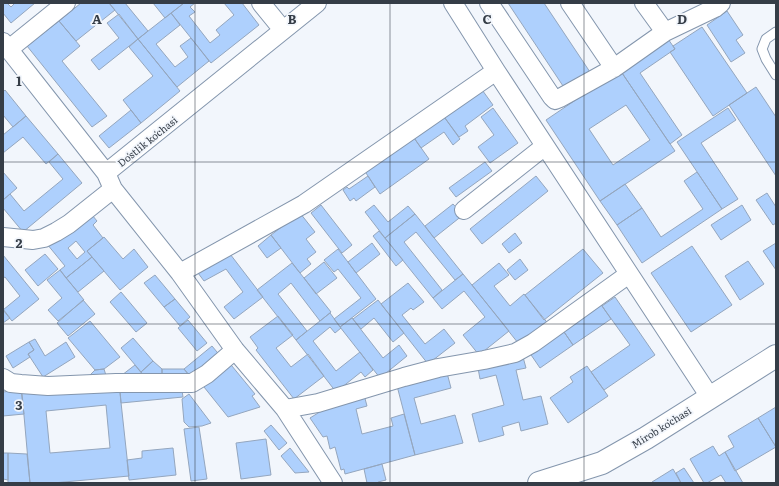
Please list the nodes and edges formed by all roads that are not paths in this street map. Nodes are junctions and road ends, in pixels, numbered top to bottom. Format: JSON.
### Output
{"nodes":[{"id":1,"x":66,"y":3,"type":"edge"},
{"id":2,"x":261,"y":3,"type":"edge"},
{"id":3,"x":317,"y":3,"type":"edge"},
{"id":4,"x":453,"y":3,"type":"edge"},
{"id":5,"x":489,"y":3,"type":"edge"},
{"id":6,"x":570,"y":3,"type":"edge"},
{"id":7,"x":644,"y":3,"type":"edge"},
{"id":8,"x":720,"y":3,"type":"edge"},
{"id":9,"x":283,"y":30,"type":"junction"},
{"id":10,"x":665,"y":32,"type":"junction"},
{"id":11,"x":776,"y":32,"type":"edge"},
{"id":12,"x":6,"y":46,"type":"edge"},
{"id":13,"x":614,"y":68,"type":"junction"},
{"id":14,"x":496,"y":71,"type":"junction"},
{"id":15,"x":776,"y":75,"type":"edge"},
{"id":16,"x":545,"y":146,"type":"junction"},
{"id":17,"x":110,"y":181,"type":"junction"},
{"id":18,"x":464,"y":210,"type":"dead end"},
{"id":19,"x":3,"y":238,"type":"edge"},
{"id":20,"x":180,"y":273,"type":"junction"},
{"id":21,"x":629,"y":274,"type":"junction"},
{"id":22,"x":236,"y":350,"type":"junction"},
{"id":23,"x":776,"y":356,"type":"edge"},
{"id":24,"x":3,"y":378,"type":"edge"},
{"id":25,"x":710,"y":397,"type":"junction"},
{"id":26,"x":285,"y":409,"type":"junction"},
{"id":27,"x":333,"y":483,"type":"edge"},
{"id":28,"x":539,"y":483,"type":"edge"}],
"edges":[{"from":1,"to":12,"type":"street"},
{"from":2,"to":9,"type":"street"},
{"from":3,"to":9,"type":"street","name":"Doʻstlik koʻchasi"},
{"from":4,"to":14,"type":"street"},
{"from":5,"to":13,"type":"street"},
{"from":6,"to":13,"type":"street"},
{"from":7,"to":10,"type":"street"},
{"from":8,"to":10,"type":"street"},
{"from":9,"to":17,"type":"street","name":"Doʻstlik koʻchasi"},
{"from":10,"to":13,"type":"street"},
{"from":11,"to":15,"type":"lane"},
{"from":12,"to":17,"type":"street"},
{"from":14,"to":16,"type":"street"},
{"from":14,"to":20,"type":"street"},
{"from":16,"to":18,"type":"street"},
{"from":16,"to":21,"type":"street"},
{"from":17,"to":19,"type":"street","name":"Doʻstlik koʻchasi"},
{"from":17,"to":20,"type":"street"},
{"from":20,"to":22,"type":"street"},
{"from":21,"to":25,"type":"street"},
{"from":21,"to":26,"type":"street"},
{"from":22,"to":24,"type":"street"},
{"from":22,"to":26,"type":"street"},
{"from":23,"to":25,"type":"street","name":"Mirob koʻchasi"},
{"from":25,"to":28,"type":"street","name":"Mirob koʻchasi"},
{"from":26,"to":27,"type":"street"}]}
